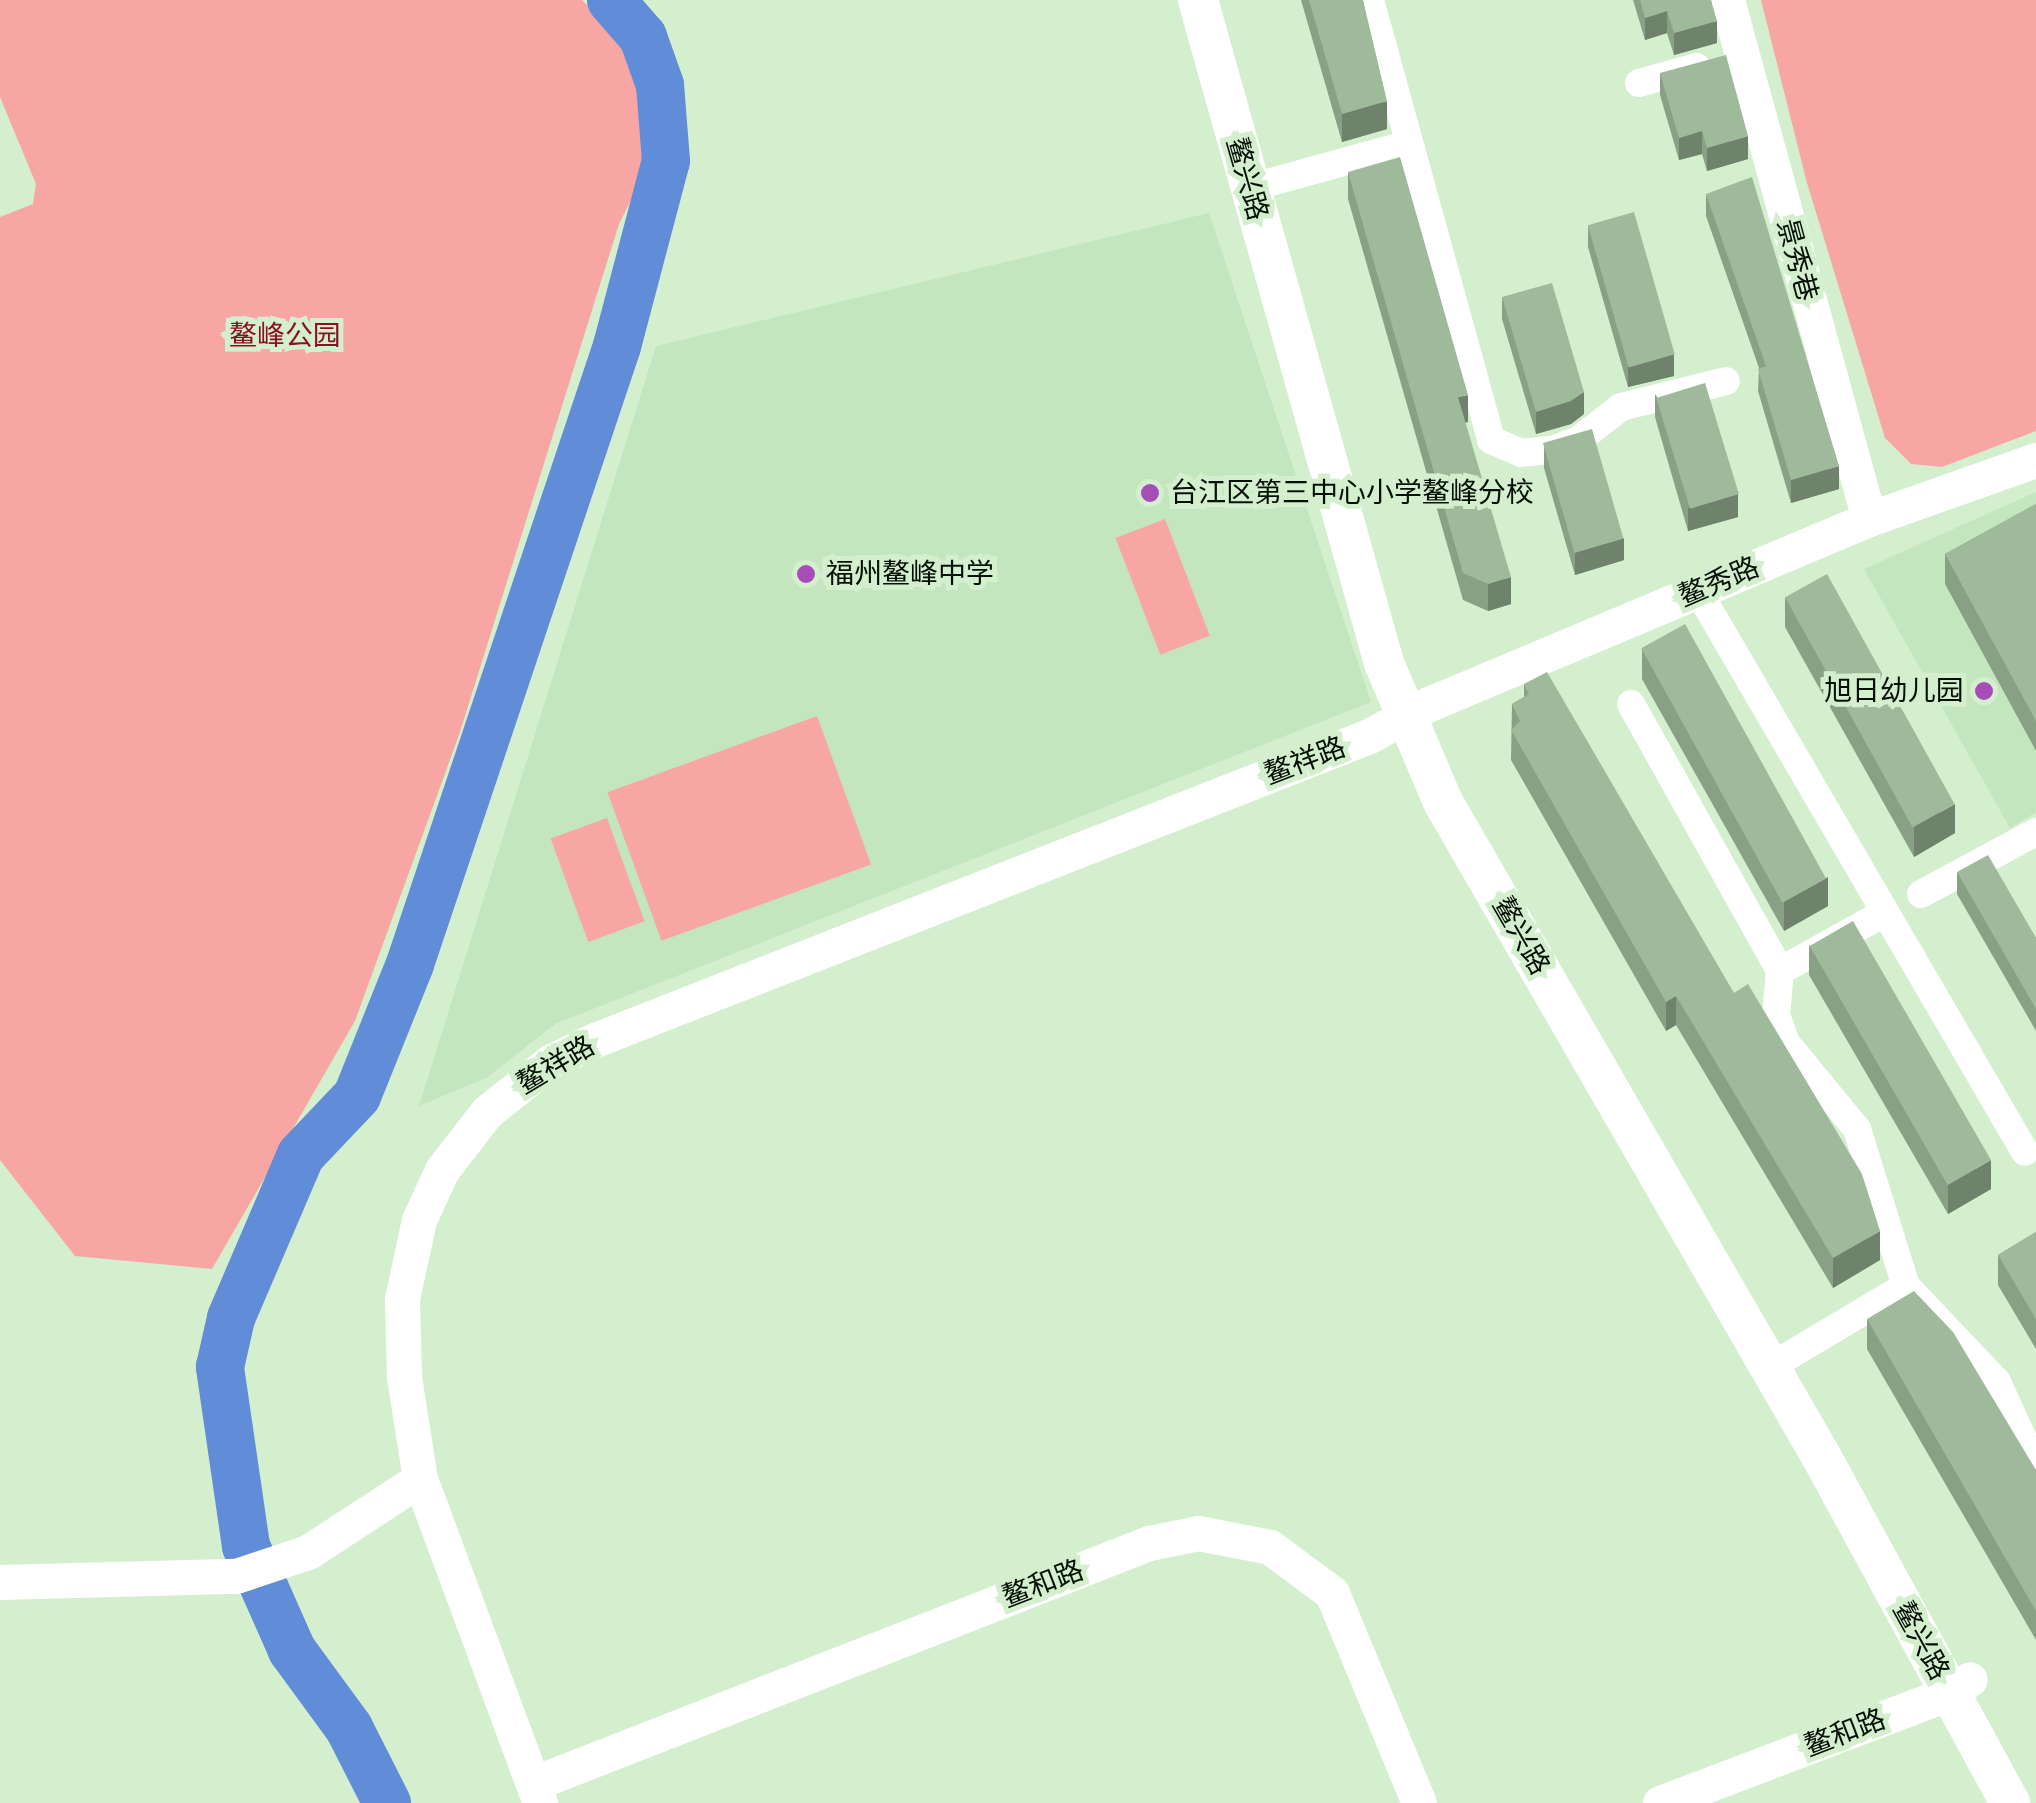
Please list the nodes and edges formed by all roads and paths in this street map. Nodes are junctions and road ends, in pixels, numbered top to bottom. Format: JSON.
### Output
{"nodes":[{"id":1,"x":1198,"y":0,"type":"edge"},
{"id":2,"x":1222,"y":0,"type":"edge"},
{"id":3,"x":1370,"y":0,"type":"edge"},
{"id":4,"x":1727,"y":0,"type":"edge"},
{"id":5,"x":1742,"y":55,"type":"junction"},
{"id":6,"x":1639,"y":83,"type":"dead end"},
{"id":7,"x":1409,"y":144,"type":"junction"},
{"id":8,"x":1260,"y":185,"type":"junction"},
{"id":9,"x":1726,"y":381,"type":"dead end"},
{"id":10,"x":2036,"y":460,"type":"edge"},
{"id":11,"x":1869,"y":519,"type":"junction"},
{"id":12,"x":1698,"y":591,"type":"junction"},
{"id":13,"x":1630,"y":704,"type":"dead end"},
{"id":14,"x":1418,"y":710,"type":"junction"},
{"id":15,"x":2036,"y":832,"type":"edge"},
{"id":16,"x":1921,"y":894,"type":"dead end"},
{"id":17,"x":1882,"y":914,"type":"junction"},
{"id":18,"x":1780,"y":970,"type":"junction"},
{"id":19,"x":2024,"y":1152,"type":"dead end"},
{"id":20,"x":1906,"y":1286,"type":"junction"},
{"id":21,"x":1780,"y":1361,"type":"junction"},
{"id":22,"x":2036,"y":1467,"type":"edge"},
{"id":23,"x":420,"y":1479,"type":"junction"},
{"id":24,"x":0,"y":1582,"type":"edge"},
{"id":25,"x":1960,"y":1686,"type":"junction"},
{"id":26,"x":538,"y":1792,"type":"edge"},
{"id":27,"x":2036,"y":1796,"type":"edge"},
{"id":28,"x":1419,"y":1803,"type":"edge"},
{"id":29,"x":1660,"y":1803,"type":"edge"},
{"id":30,"x":2010,"y":1803,"type":"edge"}],
"edges":[{"from":1,"to":8,"type":"main road","name":"鳌兴路"},
{"from":2,"to":8,"type":"main road","name":"鳌兴路"},
{"from":3,"to":7,"type":"street"},
{"from":4,"to":5,"type":"street","name":"景秀巷"},
{"from":5,"to":6,"type":"street"},
{"from":5,"to":11,"type":"street","name":"景秀巷"},
{"from":7,"to":8,"type":"street"},
{"from":7,"to":9,"type":"street"},
{"from":8,"to":14,"type":"main road","name":"鳌兴路"},
{"from":10,"to":11,"type":"street","name":"鳌秀路"},
{"from":11,"to":12,"type":"street","name":"鳌秀路"},
{"from":12,"to":14,"type":"street","name":"鳌秀路"},
{"from":12,"to":17,"type":"street"},
{"from":13,"to":18,"type":"street"},
{"from":14,"to":21,"type":"main road","name":"鳌兴路"},
{"from":14,"to":23,"type":"street","name":"鳌祥路"},
{"from":15,"to":16,"type":"street"},
{"from":17,"to":18,"type":"street"},
{"from":17,"to":19,"type":"street"},
{"from":18,"to":20,"type":"street"},
{"from":20,"to":21,"type":"street"},
{"from":20,"to":22,"type":"street"},
{"from":21,"to":25,"type":"main road","name":"鳌兴路"},
{"from":23,"to":24,"type":"street"},
{"from":23,"to":26,"type":"street","name":"鳌祥路"},
{"from":25,"to":27,"type":"main road","name":"鳌兴路"},
{"from":25,"to":29,"type":"street","name":"鳌和路"},
{"from":25,"to":30,"type":"main road","name":"鳌兴路"},
{"from":26,"to":28,"type":"street","name":"鳌和路"}]}
